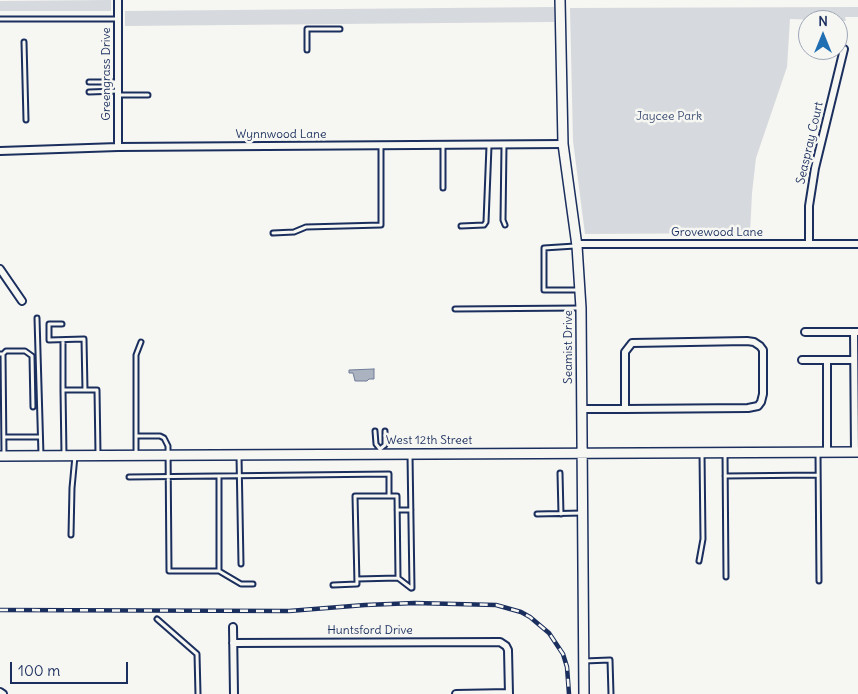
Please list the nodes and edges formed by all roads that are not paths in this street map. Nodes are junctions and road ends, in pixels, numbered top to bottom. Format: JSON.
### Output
{"nodes":[{"id":1,"x":118,"y":0,"type":"edge"},
{"id":2,"x":560,"y":0,"type":"edge"},
{"id":3,"x":0,"y":19,"type":"edge"},
{"id":4,"x":118,"y":19,"type":"junction"},
{"id":5,"x":340,"y":29,"type":"dead end"},
{"id":6,"x":24,"y":42,"type":"dead end"},
{"id":7,"x":307,"y":50,"type":"dead end"},
{"id":8,"x":841,"y":60,"type":"edge"},
{"id":9,"x":89,"y":82,"type":"dead end"},
{"id":10,"x":118,"y":82,"type":"junction"},
{"id":11,"x":89,"y":92,"type":"dead end"},
{"id":12,"x":118,"y":93,"type":"junction"},
{"id":13,"x":148,"y":95,"type":"dead end"},
{"id":14,"x":26,"y":120,"type":"dead end"},
{"id":15,"x":563,"y":144,"type":"junction"},
{"id":16,"x":443,"y":145,"type":"junction"},
{"id":17,"x":489,"y":145,"type":"junction"},
{"id":18,"x":504,"y":145,"type":"junction"},
{"id":19,"x":381,"y":146,"type":"junction"},
{"id":20,"x":118,"y":147,"type":"junction"},
{"id":21,"x":0,"y":151,"type":"edge"},
{"id":22,"x":443,"y":188,"type":"dead end"},
{"id":23,"x":505,"y":225,"type":"dead end"},
{"id":24,"x":461,"y":226,"type":"dead end"},
{"id":25,"x":273,"y":233,"type":"dead end"},
{"id":26,"x":809,"y":244,"type":"junction"},
{"id":27,"x":858,"y":244,"type":"edge"},
{"id":28,"x":577,"y":245,"type":"junction"},
{"id":29,"x":0,"y":269,"type":"edge"},
{"id":30,"x":580,"y":290,"type":"junction"},
{"id":31,"x":22,"y":300,"type":"dead end"},
{"id":32,"x":581,"y":308,"type":"junction"},
{"id":33,"x":455,"y":309,"type":"dead end"},
{"id":34,"x":37,"y":318,"type":"dead end"},
{"id":35,"x":62,"y":324,"type":"dead end"},
{"id":36,"x":805,"y":332,"type":"dead end"},
{"id":37,"x":856,"y":332,"type":"edge"},
{"id":38,"x":63,"y":340,"type":"junction"},
{"id":39,"x":140,"y":342,"type":"dead end"},
{"id":40,"x":2,"y":354,"type":"edge"},
{"id":41,"x":855,"y":359,"type":"edge"},
{"id":42,"x":802,"y":360,"type":"dead end"},
{"id":43,"x":827,"y":360,"type":"junction"},
{"id":44,"x":856,"y":386,"type":"edge"},
{"id":45,"x":64,"y":390,"type":"junction"},
{"id":46,"x":85,"y":390,"type":"junction"},
{"id":47,"x":2,"y":392,"type":"edge"},
{"id":48,"x":33,"y":406,"type":"dead end"},
{"id":49,"x":582,"y":409,"type":"junction"},
{"id":50,"x":624,"y":409,"type":"junction"},
{"id":51,"x":856,"y":416,"type":"edge"},
{"id":52,"x":376,"y":431,"type":"dead end"},
{"id":53,"x":385,"y":431,"type":"dead end"},
{"id":54,"x":136,"y":436,"type":"junction"},
{"id":55,"x":4,"y":437,"type":"junction"},
{"id":56,"x":40,"y":437,"type":"junction"},
{"id":57,"x":380,"y":452,"type":"junction"},
{"id":58,"x":725,"y":452,"type":"junction"},
{"id":59,"x":823,"y":452,"type":"junction"},
{"id":60,"x":857,"y":452,"type":"edge"},
{"id":61,"x":582,"y":453,"type":"junction"},
{"id":62,"x":702,"y":453,"type":"junction"},
{"id":63,"x":410,"y":454,"type":"junction"},
{"id":64,"x":168,"y":455,"type":"junction"},
{"id":65,"x":239,"y":455,"type":"junction"},
{"id":66,"x":2,"y":456,"type":"edge"},
{"id":67,"x":41,"y":456,"type":"junction"},
{"id":68,"x":64,"y":456,"type":"junction"},
{"id":69,"x":75,"y":456,"type":"junction"},
{"id":70,"x":98,"y":456,"type":"junction"},
{"id":71,"x":136,"y":456,"type":"junction"},
{"id":72,"x":560,"y":473,"type":"dead end"},
{"id":73,"x":818,"y":475,"type":"junction"},
{"id":74,"x":219,"y":476,"type":"junction"},
{"id":75,"x":240,"y":476,"type":"junction"},
{"id":76,"x":725,"y":476,"type":"junction"},
{"id":77,"x":129,"y":477,"type":"dead end"},
{"id":78,"x":168,"y":477,"type":"junction"},
{"id":79,"x":389,"y":496,"type":"junction"},
{"id":80,"x":397,"y":510,"type":"junction"},
{"id":81,"x":411,"y":510,"type":"junction"},
{"id":82,"x":582,"y":513,"type":"junction"},
{"id":83,"x":537,"y":514,"type":"dead end"},
{"id":84,"x":561,"y":514,"type":"junction"},
{"id":85,"x":71,"y":535,"type":"dead end"},
{"id":86,"x":699,"y":561,"type":"dead end"},
{"id":87,"x":241,"y":564,"type":"dead end"},
{"id":88,"x":219,"y":571,"type":"junction"},
{"id":89,"x":726,"y":577,"type":"dead end"},
{"id":90,"x":357,"y":578,"type":"junction"},
{"id":91,"x":398,"y":578,"type":"junction"},
{"id":92,"x":818,"y":581,"type":"dead end"},
{"id":93,"x":253,"y":584,"type":"dead end"},
{"id":94,"x":333,"y":584,"type":"dead end"},
{"id":95,"x":157,"y":619,"type":"dead end"},
{"id":96,"x":233,"y":627,"type":"dead end"},
{"id":97,"x":233,"y":643,"type":"junction"},
{"id":98,"x":583,"y":660,"type":"junction"},
{"id":99,"x":198,"y":694,"type":"edge"},
{"id":100,"x":234,"y":694,"type":"edge"},
{"id":101,"x":456,"y":694,"type":"edge"},
{"id":102,"x":508,"y":694,"type":"edge"},
{"id":103,"x":584,"y":694,"type":"edge"},
{"id":104,"x":610,"y":694,"type":"edge"}],
"edges":[{"from":1,"to":4,"type":"street","name":"Greengrass Drive"},
{"from":2,"to":15,"type":"street","name":"Seamist Drive"},
{"from":3,"to":4,"type":"lane"},
{"from":4,"to":10,"type":"street","name":"Greengrass Drive"},
{"from":5,"to":7,"type":"lane"},
{"from":6,"to":14,"type":"lane"},
{"from":8,"to":26,"type":"street","name":"Seaspray Court"},
{"from":9,"to":10,"type":"lane"},
{"from":10,"to":12,"type":"street","name":"Greengrass Drive"},
{"from":11,"to":12,"type":"lane"},
{"from":12,"to":13,"type":"lane"},
{"from":12,"to":20,"type":"street","name":"Greengrass Drive"},
{"from":15,"to":18,"type":"street","name":"Wynnwood Lane"},
{"from":15,"to":28,"type":"street","name":"Seamist Drive"},
{"from":16,"to":17,"type":"street","name":"Wynnwood Lane"},
{"from":16,"to":19,"type":"street","name":"Wynnwood Lane"},
{"from":16,"to":22,"type":"lane"},
{"from":17,"to":18,"type":"street","name":"Wynnwood Lane"},
{"from":17,"to":24,"type":"lane"},
{"from":18,"to":23,"type":"lane"},
{"from":19,"to":20,"type":"street","name":"Wynnwood Lane"},
{"from":19,"to":25,"type":"lane"},
{"from":20,"to":21,"type":"street","name":"Wynnwood Lane"},
{"from":26,"to":27,"type":"street","name":"Grovewood Lane"},
{"from":26,"to":28,"type":"street","name":"Grovewood Lane"},
{"from":28,"to":30,"type":"street","name":"Seamist Drive"},
{"from":28,"to":30,"type":"lane"},
{"from":29,"to":31,"type":"street"},
{"from":30,"to":32,"type":"street","name":"Seamist Drive"},
{"from":32,"to":33,"type":"lane"},
{"from":32,"to":49,"type":"street","name":"Seamist Drive"},
{"from":34,"to":56,"type":"lane"},
{"from":35,"to":38,"type":"lane"},
{"from":36,"to":37,"type":"street"},
{"from":37,"to":41,"type":"street"},
{"from":38,"to":45,"type":"lane"},
{"from":38,"to":46,"type":"lane"},
{"from":39,"to":54,"type":"lane"},
{"from":40,"to":47,"type":"lane"},
{"from":40,"to":48,"type":"lane"},
{"from":41,"to":43,"type":"street"},
{"from":41,"to":44,"type":"street"},
{"from":42,"to":43,"type":"street"},
{"from":43,"to":59,"type":"street"},
{"from":44,"to":51,"type":"street"},
{"from":45,"to":46,"type":"lane"},
{"from":45,"to":68,"type":"lane"},
{"from":46,"to":70,"type":"lane"},
{"from":47,"to":55,"type":"lane"},
{"from":49,"to":50,"type":"street"},
{"from":49,"to":61,"type":"street","name":"Seamist Drive"},
{"from":50,"to":50,"type":"street"},
{"from":51,"to":60,"type":"street"},
{"from":52,"to":57,"type":"lane"},
{"from":53,"to":57,"type":"lane"},
{"from":54,"to":64,"type":"lane"},
{"from":54,"to":71,"type":"lane"},
{"from":55,"to":56,"type":"lane"},
{"from":55,"to":66,"type":"lane"},
{"from":56,"to":67,"type":"lane"},
{"from":57,"to":63,"type":"street","name":"West 12th Street"},
{"from":57,"to":65,"type":"street","name":"West 12th Street"},
{"from":58,"to":59,"type":"street","name":"West 12th Street"},
{"from":58,"to":62,"type":"street","name":"West 12th Street"},
{"from":58,"to":76,"type":"lane"},
{"from":59,"to":60,"type":"street","name":"West 12th Street"},
{"from":59,"to":73,"type":"lane"},
{"from":61,"to":62,"type":"street","name":"West 12th Street"},
{"from":61,"to":63,"type":"street","name":"West 12th Street"},
{"from":61,"to":82,"type":"street","name":"Seamist Drive"},
{"from":62,"to":86,"type":"lane"},
{"from":63,"to":81,"type":"lane"},
{"from":64,"to":65,"type":"street","name":"West 12th Street"},
{"from":64,"to":71,"type":"street","name":"West 12th Street"},
{"from":64,"to":78,"type":"lane"},
{"from":65,"to":75,"type":"lane"},
{"from":66,"to":67,"type":"street","name":"West 12th Street"},
{"from":67,"to":68,"type":"street","name":"West 12th Street"},
{"from":68,"to":69,"type":"street","name":"West 12th Street"},
{"from":69,"to":70,"type":"street","name":"West 12th Street"},
{"from":69,"to":85,"type":"lane"},
{"from":70,"to":71,"type":"street","name":"West 12th Street"},
{"from":72,"to":84,"type":"lane"},
{"from":73,"to":76,"type":"lane"},
{"from":73,"to":92,"type":"lane"},
{"from":74,"to":75,"type":"lane"},
{"from":74,"to":78,"type":"lane"},
{"from":74,"to":88,"type":"lane"},
{"from":75,"to":79,"type":"lane"},
{"from":75,"to":87,"type":"lane"},
{"from":76,"to":89,"type":"lane"},
{"from":77,"to":78,"type":"lane"},
{"from":78,"to":88,"type":"lane"},
{"from":79,"to":80,"type":"lane"},
{"from":79,"to":90,"type":"lane"},
{"from":80,"to":81,"type":"lane"},
{"from":80,"to":91,"type":"lane"},
{"from":81,"to":91,"type":"lane"},
{"from":82,"to":84,"type":"lane"},
{"from":82,"to":98,"type":"street","name":"Seamist Drive"},
{"from":83,"to":84,"type":"lane"},
{"from":88,"to":93,"type":"lane"},
{"from":90,"to":91,"type":"lane"},
{"from":90,"to":94,"type":"lane"},
{"from":95,"to":99,"type":"lane"},
{"from":96,"to":97,"type":"street"},
{"from":97,"to":100,"type":"street"},
{"from":97,"to":102,"type":"street","name":"Huntsford Drive"},
{"from":98,"to":103,"type":"street","name":"Seamist Drive"},
{"from":98,"to":104,"type":"lane"},
{"from":101,"to":102,"type":"street"}]}
